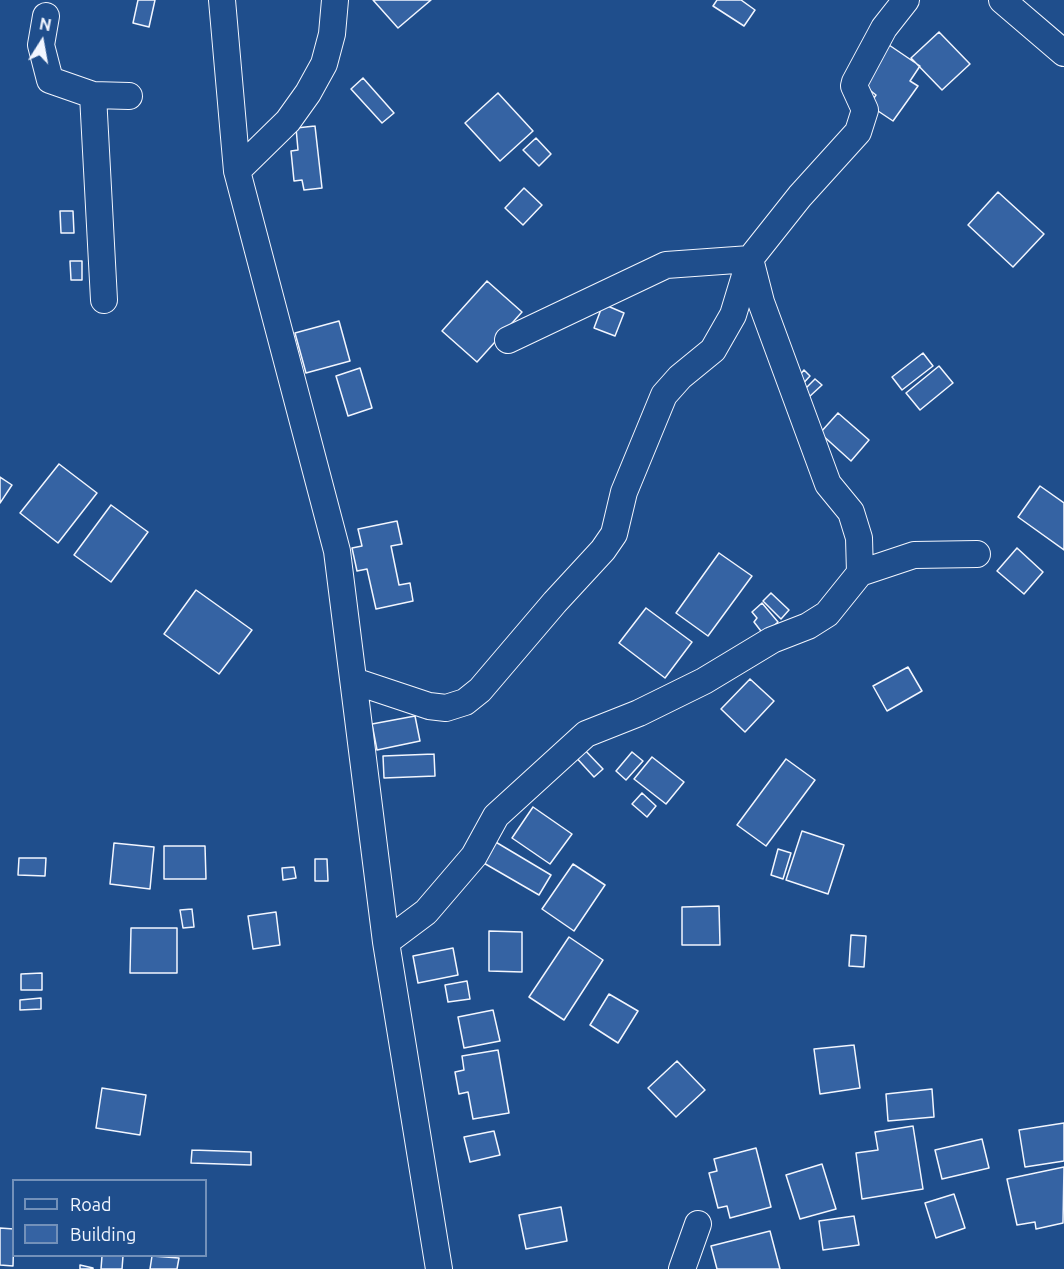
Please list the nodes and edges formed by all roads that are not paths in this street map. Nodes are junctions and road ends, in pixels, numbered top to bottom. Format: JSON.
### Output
{"nodes":[{"id":1,"x":222,"y":0,"type":"edge"},
{"id":2,"x":335,"y":0,"type":"edge"},
{"id":3,"x":906,"y":0,"type":"edge"},
{"id":4,"x":1002,"y":0,"type":"edge"},
{"id":5,"x":46,"y":16,"type":"dead end"},
{"id":6,"x":1064,"y":53,"type":"edge"},
{"id":7,"x":93,"y":95,"type":"junction"},
{"id":8,"x":129,"y":96,"type":"dead end"},
{"id":9,"x":237,"y":171,"type":"junction"},
{"id":10,"x":750,"y":259,"type":"junction"},
{"id":11,"x":104,"y":300,"type":"dead end"},
{"id":12,"x":508,"y":340,"type":"dead end"},
{"id":13,"x":977,"y":555,"type":"dead end"},
{"id":14,"x":860,"y":573,"type":"junction"},
{"id":15,"x":354,"y":681,"type":"junction"},
{"id":16,"x":386,"y":942,"type":"junction"},
{"id":17,"x":698,"y":1224,"type":"dead end"},
{"id":18,"x":439,"y":1269,"type":"edge"},
{"id":19,"x":682,"y":1269,"type":"edge"}],
"edges":[{"from":1,"to":9,"type":"street"},
{"from":2,"to":9,"type":"street"},
{"from":3,"to":10,"type":"street"},
{"from":4,"to":6,"type":"street"},
{"from":5,"to":7,"type":"street"},
{"from":7,"to":8,"type":"street"},
{"from":7,"to":11,"type":"street"},
{"from":9,"to":15,"type":"street"},
{"from":10,"to":12,"type":"street"},
{"from":10,"to":14,"type":"street"},
{"from":10,"to":15,"type":"street"},
{"from":13,"to":14,"type":"street"},
{"from":14,"to":16,"type":"street"},
{"from":15,"to":16,"type":"street"},
{"from":16,"to":18,"type":"street"},
{"from":17,"to":19,"type":"street"}]}
